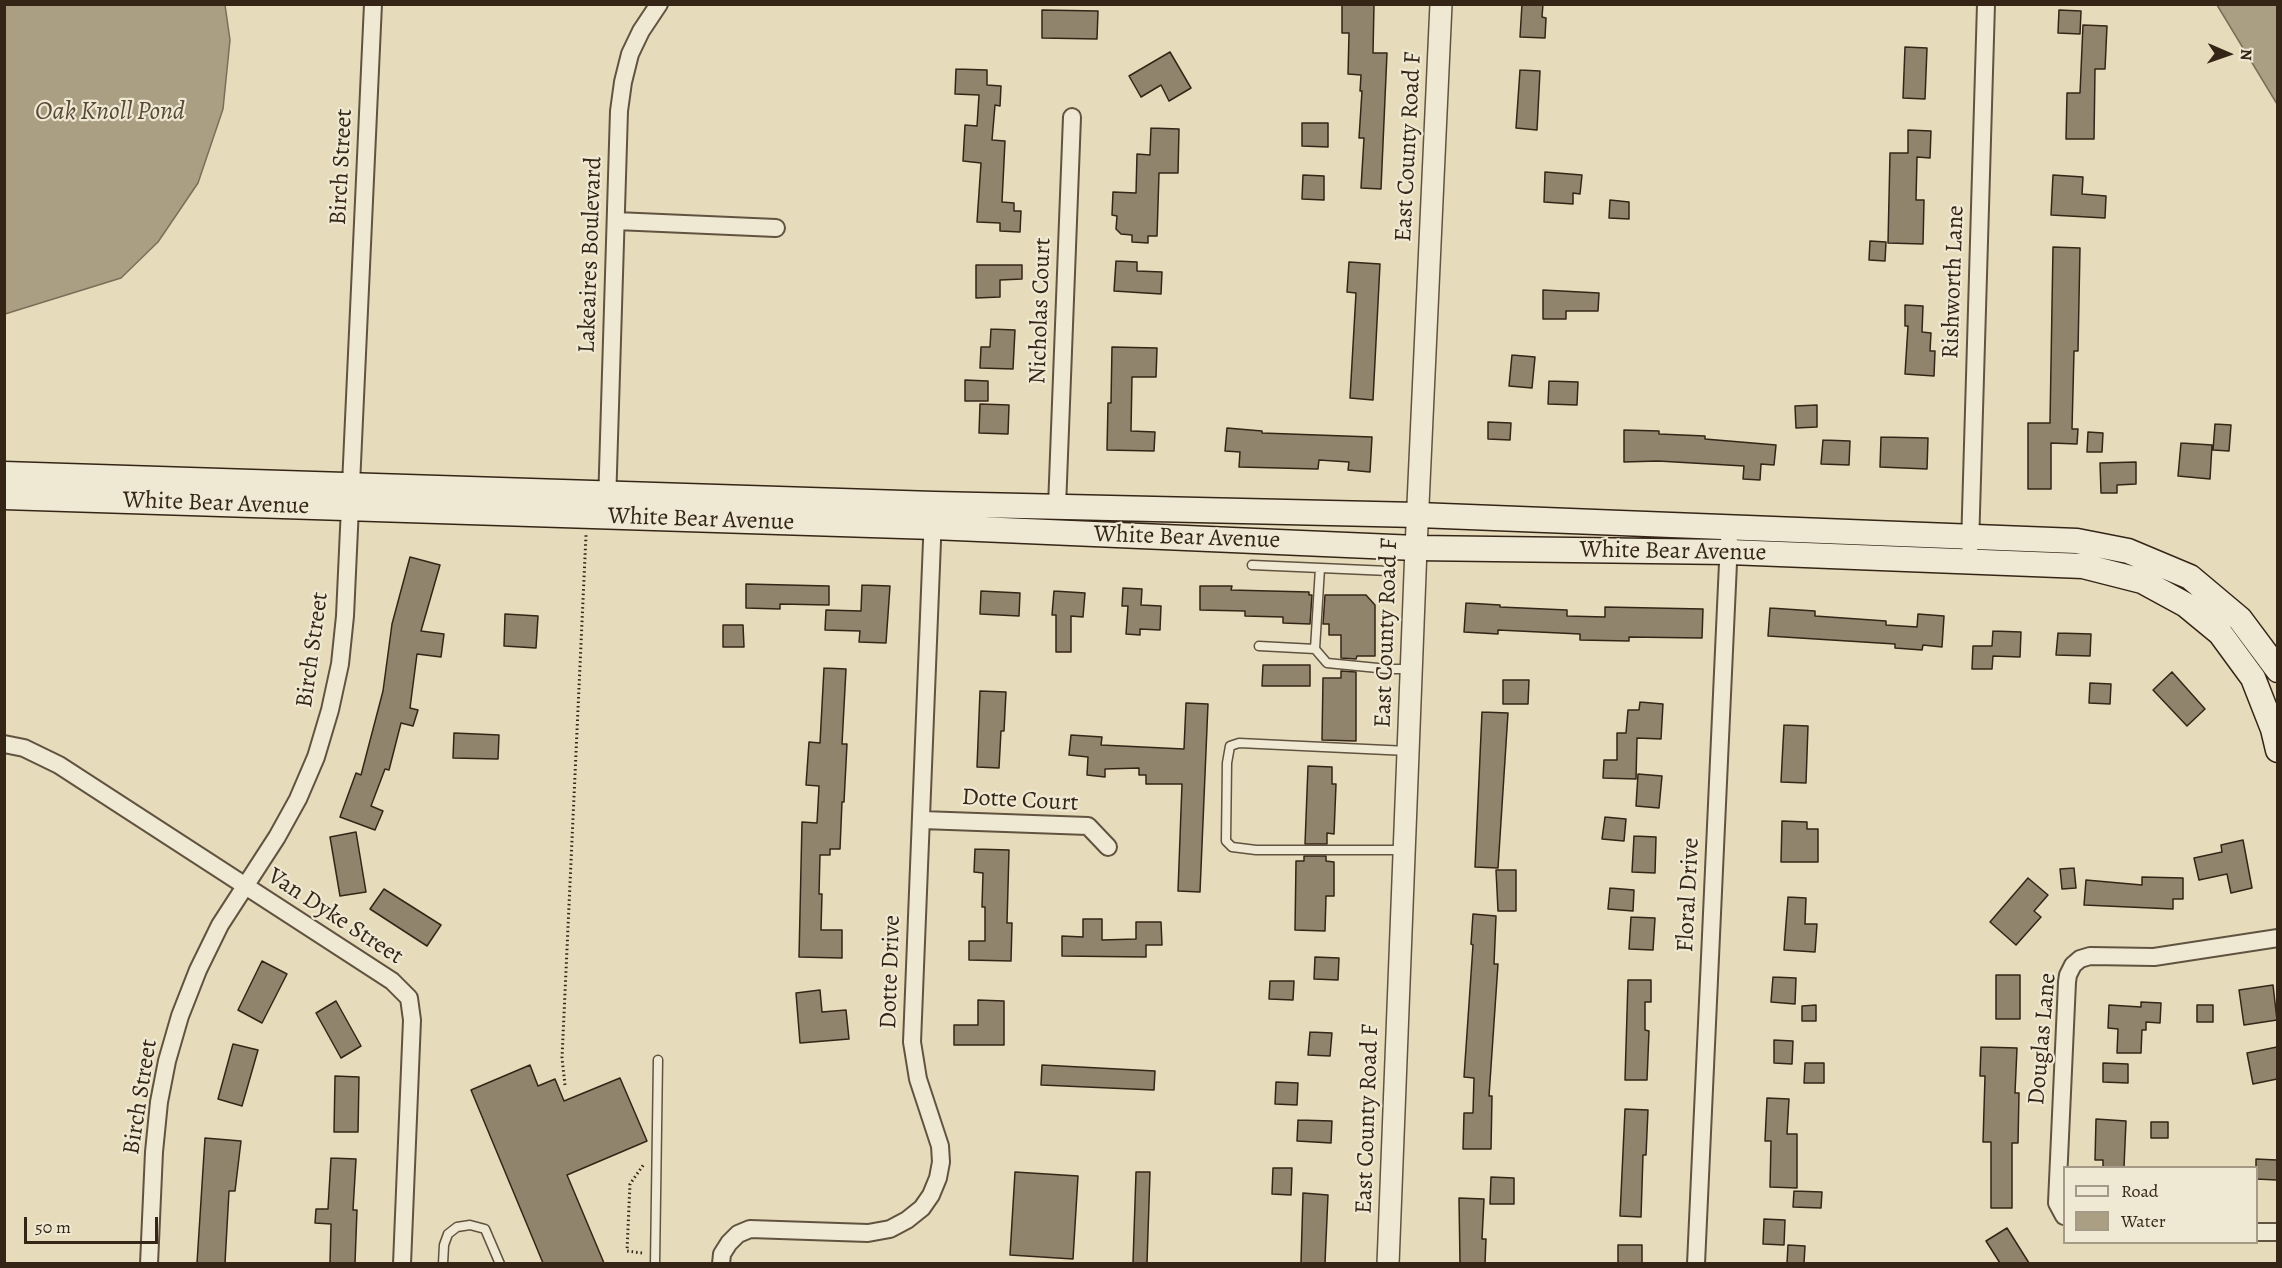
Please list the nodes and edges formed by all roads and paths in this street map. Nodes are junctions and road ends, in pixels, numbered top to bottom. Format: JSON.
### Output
{"nodes":[{"id":1,"x":373,"y":4,"type":"edge"},
{"id":2,"x":659,"y":4,"type":"edge"},
{"id":3,"x":1441,"y":4,"type":"edge"},
{"id":4,"x":1986,"y":4,"type":"edge"},
{"id":5,"x":1072,"y":117,"type":"dead end"},
{"id":6,"x":616,"y":221,"type":"junction"},
{"id":7,"x":776,"y":228,"type":"dead end"},
{"id":8,"x":4,"y":474,"type":"edge"},
{"id":9,"x":608,"y":493,"type":"junction"},
{"id":10,"x":350,"y":496,"type":"junction"},
{"id":11,"x":4,"y":497,"type":"edge"},
{"id":12,"x":1057,"y":507,"type":"junction"},
{"id":13,"x":933,"y":515,"type":"junction"},
{"id":14,"x":1418,"y":515,"type":"junction"},
{"id":15,"x":597,"y":517,"type":"junction"},
{"id":16,"x":1970,"y":536,"type":"junction"},
{"id":17,"x":1729,"y":540,"type":"junction"},
{"id":18,"x":1416,"y":548,"type":"junction"},
{"id":19,"x":1970,"y":561,"type":"junction"},
{"id":20,"x":1252,"y":565,"type":"dead end"},
{"id":21,"x":1320,"y":568,"type":"junction"},
{"id":22,"x":1389,"y":572,"type":"dead end"},
{"id":23,"x":1259,"y":646,"type":"dead end"},
{"id":24,"x":1315,"y":649,"type":"junction"},
{"id":25,"x":1412,"y":669,"type":"junction"},
{"id":26,"x":2277,"y":670,"type":"edge"},
{"id":27,"x":4,"y":744,"type":"edge"},
{"id":28,"x":2277,"y":750,"type":"edge"},
{"id":29,"x":1408,"y":751,"type":"junction"},
{"id":30,"x":922,"y":820,"type":"junction"},
{"id":31,"x":1108,"y":847,"type":"dead end"},
{"id":32,"x":1404,"y":850,"type":"junction"},
{"id":33,"x":244,"y":887,"type":"junction"},
{"id":34,"x":2277,"y":938,"type":"edge"},
{"id":35,"x":658,"y":1060,"type":"dead end"},
{"id":36,"x":565,"y":1085,"type":"dead end"},
{"id":37,"x":647,"y":1159,"type":"dead end"},
{"id":38,"x":2063,"y":1214,"type":"edge"},
{"id":39,"x":2258,"y":1232,"type":"edge"},
{"id":40,"x":2277,"y":1232,"type":"edge"},
{"id":41,"x":149,"y":1263,"type":"edge"},
{"id":42,"x":402,"y":1263,"type":"edge"},
{"id":43,"x":443,"y":1263,"type":"edge"},
{"id":44,"x":500,"y":1263,"type":"edge"},
{"id":45,"x":641,"y":1263,"type":"edge"},
{"id":46,"x":655,"y":1263,"type":"edge"},
{"id":47,"x":721,"y":1263,"type":"edge"},
{"id":48,"x":1388,"y":1263,"type":"edge"},
{"id":49,"x":1696,"y":1263,"type":"edge"}],
"edges":[{"from":1,"to":10,"type":"street","name":"Birch Street"},
{"from":2,"to":6,"type":"street","name":"Lakeaires Boulevard"},
{"from":3,"to":14,"type":"street","name":"East County Road F"},
{"from":4,"to":16,"type":"street","name":"Rishworth Lane"},
{"from":5,"to":12,"type":"street","name":"Nicholas Court"},
{"from":6,"to":7,"type":"street"},
{"from":6,"to":9,"type":"street","name":"Lakeaires Boulevard"},
{"from":8,"to":10,"type":"main road","name":"White Bear Avenue"},
{"from":9,"to":10,"type":"main road","name":"White Bear Avenue"},
{"from":9,"to":13,"type":"main road","name":"White Bear Avenue"},
{"from":9,"to":15,"type":"street","name":"Lakeaires Boulevard"},
{"from":10,"to":11,"type":"main road","name":"White Bear Avenue"},
{"from":10,"to":15,"type":"main road","name":"White Bear Avenue"},
{"from":10,"to":33,"type":"street","name":"Birch Street"},
{"from":12,"to":13,"type":"main road","name":"White Bear Avenue"},
{"from":12,"to":14,"type":"main road","name":"White Bear Avenue"},
{"from":13,"to":15,"type":"main road","name":"White Bear Avenue"},
{"from":13,"to":18,"type":"main road","name":"White Bear Avenue"},
{"from":13,"to":30,"type":"street","name":"Dotte Drive"},
{"from":14,"to":17,"type":"main road","name":"White Bear Avenue"},
{"from":14,"to":18,"type":"street","name":"East County Road F"},
{"from":15,"to":36,"type":"path"},
{"from":16,"to":17,"type":"main road","name":"White Bear Avenue"},
{"from":16,"to":19,"type":"street","name":"Rishworth Lane"},
{"from":16,"to":26,"type":"main road","name":"White Bear Avenue"},
{"from":17,"to":18,"type":"main road","name":"White Bear Avenue"},
{"from":17,"to":19,"type":"main road","name":"White Bear Avenue"},
{"from":17,"to":49,"type":"street","name":"Floral Drive"},
{"from":18,"to":25,"type":"street","name":"East County Road F"},
{"from":19,"to":28,"type":"main road","name":"White Bear Avenue"},
{"from":20,"to":21,"type":"lane"},
{"from":21,"to":22,"type":"lane"},
{"from":21,"to":24,"type":"lane"},
{"from":23,"to":24,"type":"lane"},
{"from":24,"to":25,"type":"lane"},
{"from":25,"to":29,"type":"street","name":"East County Road F"},
{"from":27,"to":33,"type":"street","name":"Van Dyke Street"},
{"from":29,"to":32,"type":"street","name":"East County Road F"},
{"from":29,"to":32,"type":"lane"},
{"from":30,"to":31,"type":"street","name":"Dotte Court"},
{"from":30,"to":47,"type":"street","name":"Dotte Drive"},
{"from":32,"to":48,"type":"street","name":"East County Road F"},
{"from":33,"to":41,"type":"street","name":"Birch Street"},
{"from":33,"to":42,"type":"street","name":"Van Dyke Street"},
{"from":34,"to":38,"type":"street","name":"Douglas Lane"},
{"from":35,"to":46,"type":"lane"},
{"from":37,"to":45,"type":"path"},
{"from":39,"to":40,"type":"street"},
{"from":43,"to":44,"type":"lane"}]}
